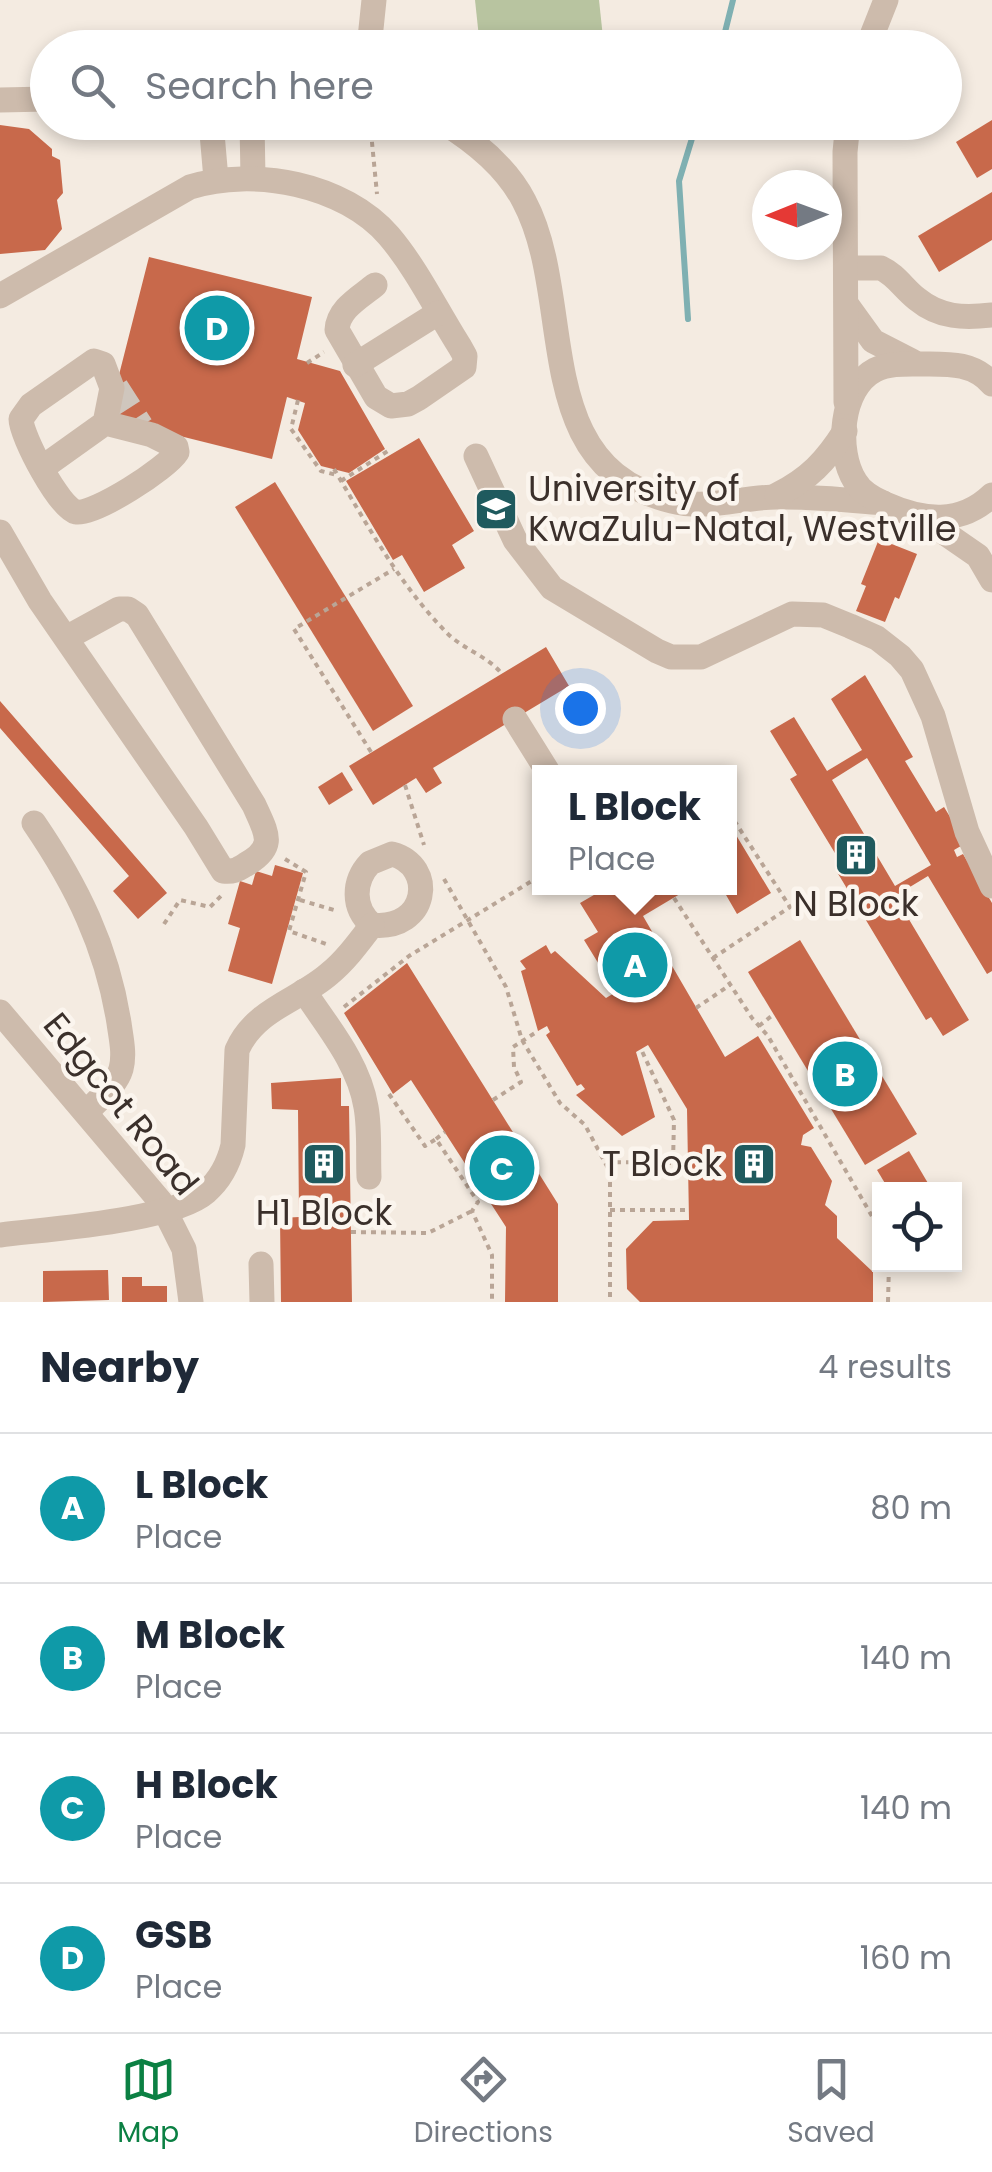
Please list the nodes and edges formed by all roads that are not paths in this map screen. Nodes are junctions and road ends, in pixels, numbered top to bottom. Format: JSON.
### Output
{"nodes":[{"id":1,"x":374,"y":0,"type":"edge"},
{"id":2,"x":886,"y":0,"type":"edge"},
{"id":3,"x":371,"y":30,"type":"edge"},
{"id":4,"x":874,"y":30,"type":"edge"},
{"id":5,"x":30,"y":99,"type":"edge"},
{"id":6,"x":0,"y":100,"type":"edge"},
{"id":7,"x":213,"y":140,"type":"edge"},
{"id":8,"x":252,"y":140,"type":"edge"},
{"id":9,"x":467,"y":140,"type":"edge"},
{"id":10,"x":846,"y":140,"type":"edge"},
{"id":11,"x":253,"y":178,"type":"junction"},
{"id":12,"x":216,"y":179,"type":"junction"},
{"id":13,"x":846,"y":268,"type":"junction"},
{"id":14,"x":374,"y":285,"type":"dead end"},
{"id":15,"x":0,"y":296,"type":"edge"},
{"id":16,"x":847,"y":304,"type":"junction"},
{"id":17,"x":438,"y":313,"type":"junction"},
{"id":18,"x":990,"y":313,"type":"edge"},
{"id":19,"x":355,"y":364,"type":"junction"},
{"id":20,"x":920,"y":364,"type":"junction"},
{"id":21,"x":981,"y":365,"type":"edge"},
{"id":22,"x":992,"y":384,"type":"edge"},
{"id":23,"x":106,"y":423,"type":"junction"},
{"id":24,"x":846,"y":424,"type":"junction"},
{"id":25,"x":476,"y":456,"type":"dead end"},
{"id":26,"x":42,"y":468,"type":"junction"},
{"id":27,"x":992,"y":495,"type":"edge"},
{"id":28,"x":772,"y":497,"type":"junction"},
{"id":29,"x":883,"y":503,"type":"junction"},
{"id":30,"x":920,"y":517,"type":"junction"},
{"id":31,"x":0,"y":532,"type":"edge"},
{"id":32,"x":992,"y":580,"type":"edge"},
{"id":33,"x":68,"y":637,"type":"junction"},
{"id":34,"x":515,"y":719,"type":"dead end"},
{"id":35,"x":544,"y":765,"type":"edge"},
{"id":36,"x":34,"y":822,"type":"dead end"},
{"id":37,"x":992,"y":886,"type":"edge"},
{"id":38,"x":368,"y":922,"type":"road end"},
{"id":39,"x":304,"y":991,"type":"junction"},
{"id":40,"x":0,"y":1012,"type":"edge"},
{"id":41,"x":87,"y":1112,"type":"junction"},
{"id":42,"x":370,"y":1177,"type":"dead end"},
{"id":43,"x":167,"y":1212,"type":"junction"},
{"id":44,"x":0,"y":1235,"type":"edge"},
{"id":45,"x":260,"y":1264,"type":"dead end"},
{"id":46,"x":192,"y":1302,"type":"edge"},
{"id":47,"x":262,"y":1302,"type":"edge"}],
"edges":[{"from":1,"to":3,"type":"street"},
{"from":2,"to":4,"type":"street"},
{"from":5,"to":6,"type":"street"},
{"from":7,"to":12,"type":"street"},
{"from":8,"to":11,"type":"street"},
{"from":9,"to":28,"type":"street"},
{"from":10,"to":13,"type":"street"},
{"from":11,"to":12,"type":"street"},
{"from":11,"to":17,"type":"street"},
{"from":12,"to":15,"type":"street"},
{"from":13,"to":16,"type":"street"},
{"from":13,"to":18,"type":"street"},
{"from":14,"to":19,"type":"street"},
{"from":16,"to":20,"type":"street"},
{"from":16,"to":24,"type":"street"},
{"from":17,"to":19,"type":"street"},
{"from":17,"to":19,"type":"street"},
{"from":20,"to":21,"type":"street"},
{"from":20,"to":24,"type":"street"},
{"from":21,"to":22,"type":"street"},
{"from":23,"to":26,"type":"street"},
{"from":23,"to":26,"type":"street"},
{"from":23,"to":26,"type":"street"},
{"from":24,"to":28,"type":"street"},
{"from":24,"to":29,"type":"street"},
{"from":25,"to":37,"type":"street"},
{"from":27,"to":30,"type":"street"},
{"from":28,"to":29,"type":"street"},
{"from":29,"to":30,"type":"street"},
{"from":30,"to":32,"type":"street"},
{"from":31,"to":33,"type":"street"},
{"from":33,"to":33,"type":"street"},
{"from":34,"to":35,"type":"street"},
{"from":36,"to":41,"type":"street"},
{"from":38,"to":39,"type":"street"},
{"from":39,"to":42,"type":"street"},
{"from":39,"to":43,"type":"street"},
{"from":40,"to":41,"type":"street","name":"Edgcot Road"},
{"from":41,"to":43,"type":"street","name":"Edgcot Road"},
{"from":43,"to":44,"type":"street"},
{"from":43,"to":46,"type":"street","name":"Edgcot Road"},
{"from":45,"to":47,"type":"street"}]}
